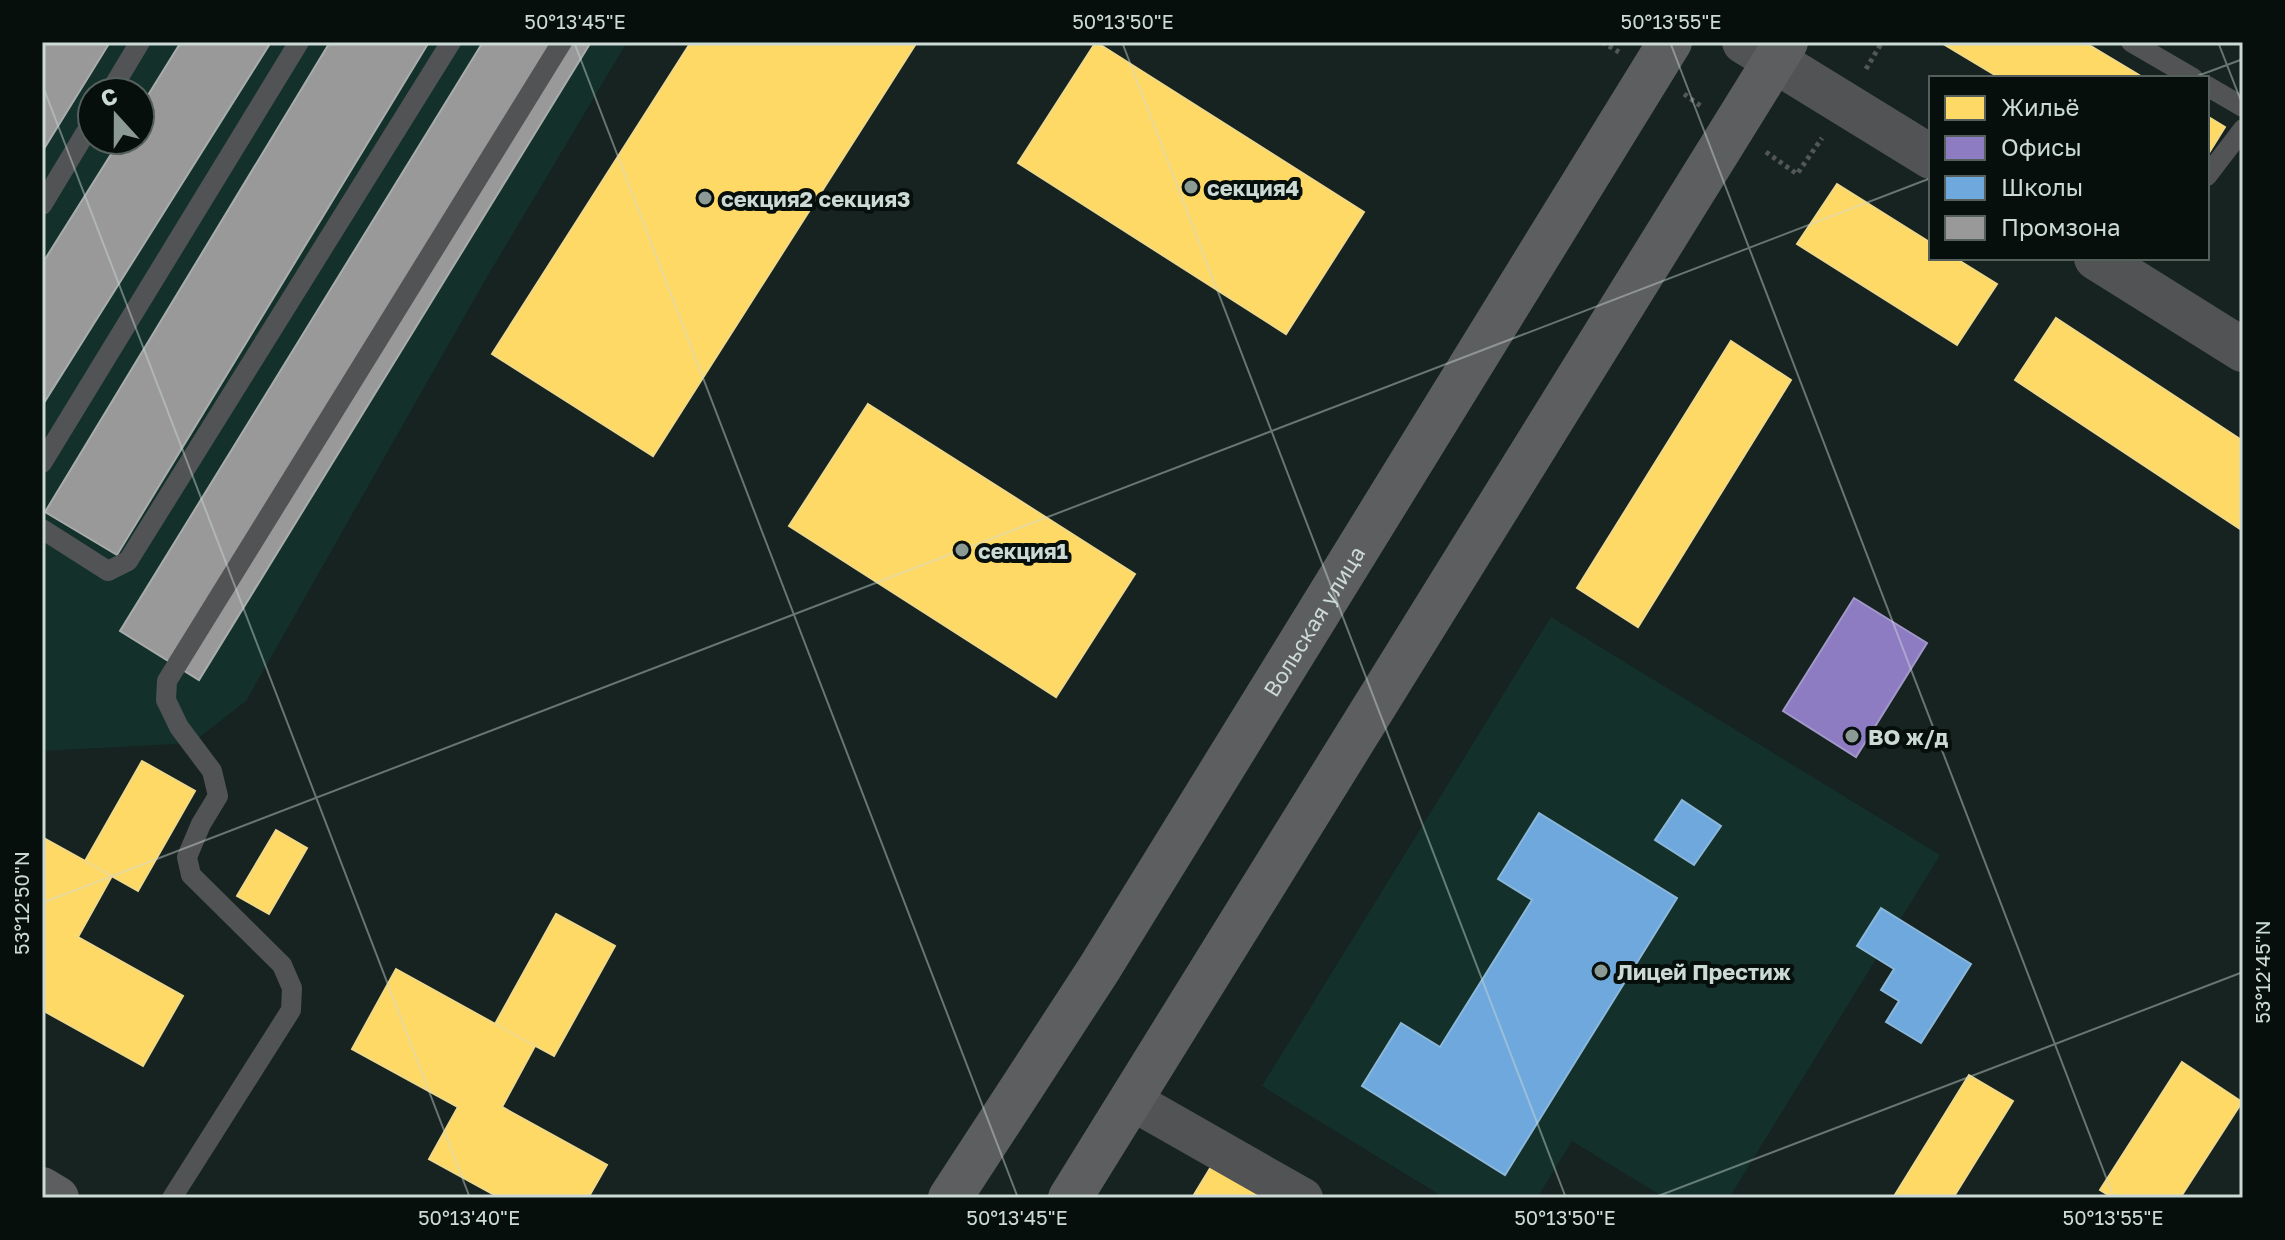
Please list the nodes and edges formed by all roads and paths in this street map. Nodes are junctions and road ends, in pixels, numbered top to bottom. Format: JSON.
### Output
{"nodes":[{"id":1,"x":140,"y":42,"type":"edge"},
{"id":2,"x":299,"y":42,"type":"edge"},
{"id":3,"x":451,"y":42,"type":"edge"},
{"id":4,"x":562,"y":42,"type":"edge"},
{"id":5,"x":1670,"y":42,"type":"edge"},
{"id":6,"x":2131,"y":42,"type":"edge"},
{"id":7,"x":1768,"y":48,"type":"edge"},
{"id":8,"x":120,"y":76,"type":"edge"},
{"id":9,"x":2190,"y":76,"type":"edge"},
{"id":10,"x":2209,"y":87,"type":"edge"},
{"id":11,"x":2243,"y":107,"type":"edge"},
{"id":12,"x":2243,"y":129,"type":"edge"},
{"id":13,"x":76,"y":149,"type":"edge"},
{"id":14,"x":1929,"y":156,"type":"edge"},
{"id":15,"x":2209,"y":173,"type":"edge"},
{"id":16,"x":42,"y":205,"type":"edge"},
{"id":17,"x":2122,"y":265,"type":"edge"},
{"id":18,"x":2243,"y":350,"type":"edge"},
{"id":19,"x":42,"y":463,"type":"edge"},
{"id":20,"x":42,"y":529,"type":"edge"},
{"id":21,"x":1131,"y":1100,"type":"junction"},
{"id":22,"x":42,"y":1189,"type":"edge"},
{"id":23,"x":57,"y":1198,"type":"edge"},
{"id":24,"x":172,"y":1198,"type":"edge"},
{"id":25,"x":950,"y":1198,"type":"edge"},
{"id":26,"x":1070,"y":1198,"type":"edge"},
{"id":27,"x":1303,"y":1198,"type":"edge"}],
"edges":[{"from":1,"to":8,"type":"lane"},
{"from":2,"to":19,"type":"lane"},
{"from":3,"to":20,"type":"lane"},
{"from":4,"to":24,"type":"lane"},
{"from":5,"to":25,"type":"main road","name":"Вольская улица"},
{"from":6,"to":9,"type":"lane"},
{"from":7,"to":14,"type":"street"},
{"from":7,"to":21,"type":"main road"},
{"from":10,"to":11,"type":"lane"},
{"from":12,"to":15,"type":"lane"},
{"from":13,"to":16,"type":"lane"},
{"from":17,"to":18,"type":"street"},
{"from":21,"to":26,"type":"main road"},
{"from":21,"to":27,"type":"street"},
{"from":22,"to":23,"type":"main road"}]}
